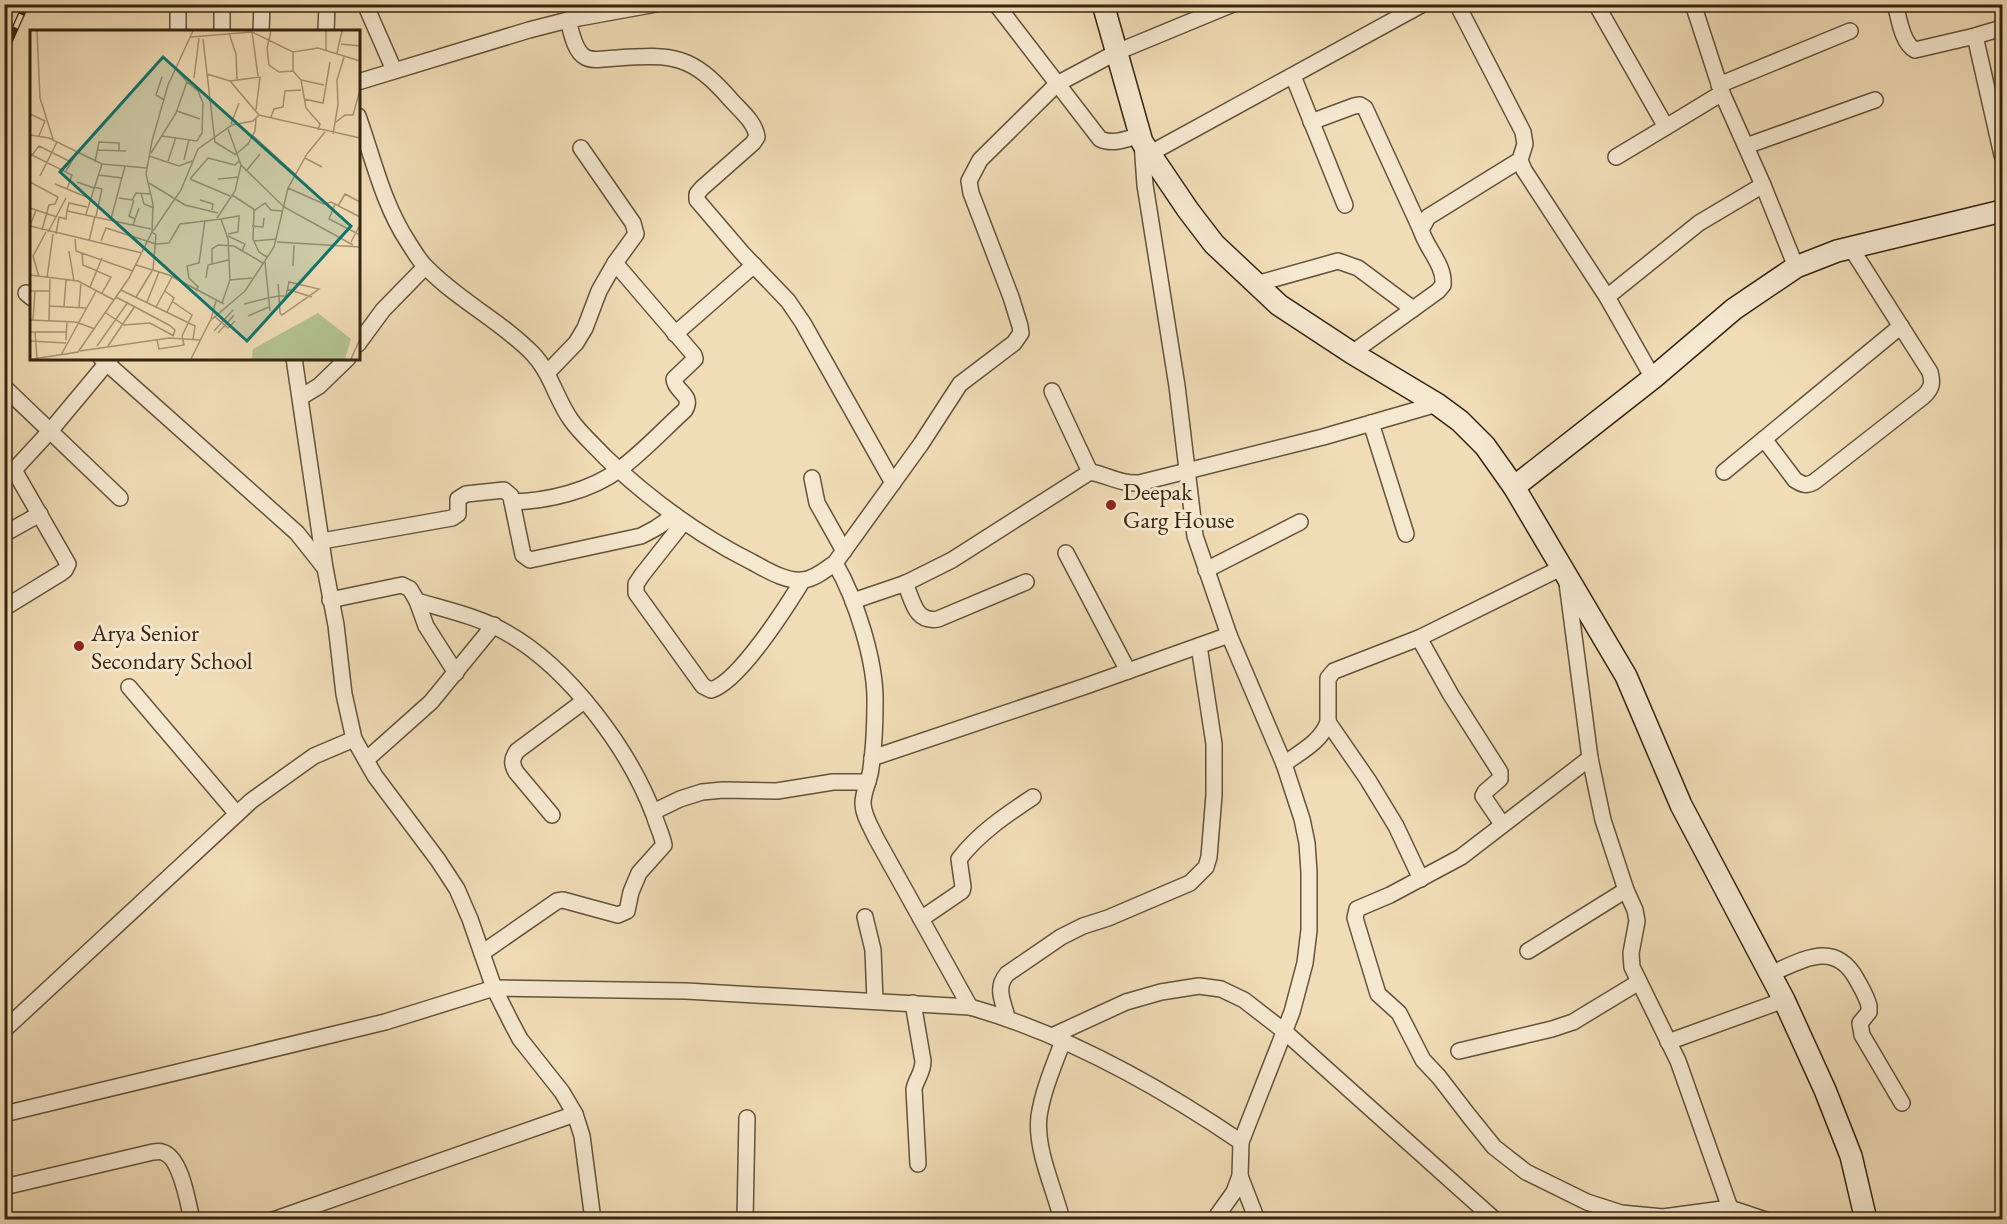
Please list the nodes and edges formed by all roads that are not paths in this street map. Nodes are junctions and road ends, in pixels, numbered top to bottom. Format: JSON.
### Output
{"nodes":[{"id":1,"x":178,"y":4,"type":"edge"},
{"id":2,"x":222,"y":4,"type":"edge"},
{"id":3,"x":262,"y":4,"type":"edge"},
{"id":4,"x":327,"y":4,"type":"edge"},
{"id":5,"x":365,"y":4,"type":"edge"},
{"id":6,"x":656,"y":4,"type":"edge"},
{"id":7,"x":996,"y":4,"type":"edge"},
{"id":8,"x":1103,"y":4,"type":"edge"},
{"id":9,"x":1233,"y":4,"type":"edge"},
{"id":10,"x":1423,"y":4,"type":"edge"},
{"id":11,"x":1457,"y":4,"type":"edge"},
{"id":12,"x":1596,"y":4,"type":"edge"},
{"id":13,"x":1693,"y":4,"type":"edge"},
{"id":14,"x":1895,"y":4,"type":"edge"},
{"id":15,"x":568,"y":20,"type":"junction"},
{"id":16,"x":2002,"y":28,"type":"edge"},
{"id":17,"x":178,"y":30,"type":"edge"},
{"id":18,"x":222,"y":30,"type":"edge"},
{"id":19,"x":261,"y":30,"type":"edge"},
{"id":20,"x":326,"y":30,"type":"edge"},
{"id":21,"x":1850,"y":31,"type":"dead end"},
{"id":22,"x":1975,"y":36,"type":"junction"},
{"id":23,"x":1118,"y":52,"type":"junction"},
{"id":24,"x":394,"y":70,"type":"junction"},
{"id":25,"x":1293,"y":76,"type":"junction"},
{"id":26,"x":360,"y":81,"type":"edge"},
{"id":27,"x":1057,"y":84,"type":"junction"},
{"id":28,"x":1721,"y":89,"type":"junction"},
{"id":29,"x":1875,"y":100,"type":"dead end"},
{"id":30,"x":1998,"y":115,"type":"edge"},
{"id":31,"x":360,"y":122,"type":"edge"},
{"id":32,"x":1311,"y":122,"type":"junction"},
{"id":33,"x":1666,"y":127,"type":"junction"},
{"id":34,"x":1144,"y":144,"type":"junction"},
{"id":35,"x":1746,"y":146,"type":"junction"},
{"id":36,"x":581,"y":148,"type":"dead end"},
{"id":37,"x":2002,"y":155,"type":"edge"},
{"id":38,"x":1617,"y":157,"type":"dead end"},
{"id":39,"x":1520,"y":160,"type":"junction"},
{"id":40,"x":1763,"y":185,"type":"junction"},
{"id":41,"x":1345,"y":204,"type":"dead end"},
{"id":42,"x":2002,"y":211,"type":"edge"},
{"id":43,"x":1421,"y":230,"type":"junction"},
{"id":44,"x":1851,"y":248,"type":"junction"},
{"id":45,"x":615,"y":263,"type":"junction"},
{"id":46,"x":754,"y":265,"type":"junction"},
{"id":47,"x":425,"y":267,"type":"junction"},
{"id":48,"x":1796,"y":267,"type":"junction"},
{"id":49,"x":1256,"y":284,"type":"junction"},
{"id":50,"x":1607,"y":297,"type":"junction"},
{"id":51,"x":1413,"y":309,"type":"junction"},
{"id":52,"x":1901,"y":326,"type":"junction"},
{"id":53,"x":675,"y":334,"type":"junction"},
{"id":54,"x":360,"y":341,"type":"edge"},
{"id":55,"x":1352,"y":353,"type":"junction"},
{"id":56,"x":107,"y":360,"type":"edge"},
{"id":57,"x":294,"y":360,"type":"edge"},
{"id":58,"x":346,"y":360,"type":"edge"},
{"id":59,"x":547,"y":373,"type":"junction"},
{"id":60,"x":1653,"y":378,"type":"junction"},
{"id":61,"x":4,"y":387,"type":"edge"},
{"id":62,"x":1052,"y":391,"type":"dead end"},
{"id":63,"x":300,"y":397,"type":"junction"},
{"id":64,"x":1437,"y":404,"type":"junction"},
{"id":65,"x":1371,"y":423,"type":"junction"},
{"id":66,"x":51,"y":430,"type":"junction"},
{"id":67,"x":1764,"y":439,"type":"junction"},
{"id":68,"x":619,"y":470,"type":"junction"},
{"id":69,"x":9,"y":472,"type":"edge"},
{"id":70,"x":1090,"y":472,"type":"junction"},
{"id":71,"x":1187,"y":472,"type":"junction"},
{"id":72,"x":1724,"y":472,"type":"dead end"},
{"id":73,"x":812,"y":478,"type":"dead end"},
{"id":74,"x":893,"y":483,"type":"junction"},
{"id":75,"x":1514,"y":488,"type":"junction"},
{"id":76,"x":120,"y":498,"type":"dead end"},
{"id":77,"x":512,"y":502,"type":"junction"},
{"id":78,"x":40,"y":514,"type":"junction"},
{"id":79,"x":679,"y":519,"type":"junction"},
{"id":80,"x":1300,"y":522,"type":"dead end"},
{"id":81,"x":4,"y":534,"type":"edge"},
{"id":82,"x":1406,"y":534,"type":"dead end"},
{"id":83,"x":322,"y":541,"type":"junction"},
{"id":84,"x":1066,"y":553,"type":"dead end"},
{"id":85,"x":840,"y":557,"type":"junction"},
{"id":86,"x":325,"y":568,"type":"junction"},
{"id":87,"x":1206,"y":570,"type":"junction"},
{"id":88,"x":1564,"y":572,"type":"junction"},
{"id":89,"x":803,"y":580,"type":"junction"},
{"id":90,"x":1026,"y":582,"type":"dead end"},
{"id":91,"x":905,"y":583,"type":"junction"},
{"id":92,"x":330,"y":600,"type":"junction"},
{"id":93,"x":854,"y":601,"type":"junction"},
{"id":94,"x":417,"y":602,"type":"junction"},
{"id":95,"x":4,"y":608,"type":"edge"},
{"id":96,"x":494,"y":625,"type":"junction"},
{"id":97,"x":1229,"y":635,"type":"junction"},
{"id":98,"x":1419,"y":638,"type":"junction"},
{"id":99,"x":1199,"y":646,"type":"junction"},
{"id":100,"x":1128,"y":671,"type":"junction"},
{"id":101,"x":456,"y":673,"type":"junction"},
{"id":102,"x":129,"y":687,"type":"dead end"},
{"id":103,"x":584,"y":701,"type":"junction"},
{"id":104,"x":1328,"y":722,"type":"junction"},
{"id":105,"x":354,"y":739,"type":"junction"},
{"id":106,"x":872,"y":758,"type":"junction"},
{"id":107,"x":1590,"y":758,"type":"junction"},
{"id":108,"x":366,"y":760,"type":"junction"},
{"id":109,"x":1284,"y":764,"type":"junction"},
{"id":110,"x":868,"y":782,"type":"junction"},
{"id":111,"x":1033,"y":797,"type":"dead end"},
{"id":112,"x":652,"y":812,"type":"junction"},
{"id":113,"x":237,"y":814,"type":"junction"},
{"id":114,"x":552,"y":814,"type":"dead end"},
{"id":115,"x":1502,"y":824,"type":"junction"},
{"id":116,"x":1421,"y":879,"type":"junction"},
{"id":117,"x":1626,"y":890,"type":"junction"},
{"id":118,"x":865,"y":917,"type":"dead end"},
{"id":119,"x":921,"y":919,"type":"junction"},
{"id":120,"x":1527,"y":951,"type":"dead end"},
{"id":121,"x":482,"y":953,"type":"junction"},
{"id":122,"x":1770,"y":974,"type":"junction"},
{"id":123,"x":1639,"y":982,"type":"junction"},
{"id":124,"x":494,"y":988,"type":"junction"},
{"id":125,"x":1785,"y":1000,"type":"junction"},
{"id":126,"x":875,"y":1001,"type":"junction"},
{"id":127,"x":913,"y":1003,"type":"junction"},
{"id":128,"x":970,"y":1006,"type":"junction"},
{"id":129,"x":1007,"y":1017,"type":"junction"},
{"id":130,"x":4,"y":1030,"type":"edge"},
{"id":131,"x":1284,"y":1031,"type":"junction"},
{"id":132,"x":1057,"y":1038,"type":"junction"},
{"id":133,"x":1668,"y":1042,"type":"junction"},
{"id":134,"x":1459,"y":1051,"type":"dead end"},
{"id":135,"x":1902,"y":1104,"type":"dead end"},
{"id":136,"x":4,"y":1114,"type":"edge"},
{"id":137,"x":575,"y":1114,"type":"junction"},
{"id":138,"x":747,"y":1118,"type":"dead end"},
{"id":139,"x":1241,"y":1142,"type":"junction"},
{"id":140,"x":918,"y":1164,"type":"dead end"},
{"id":141,"x":1240,"y":1176,"type":"junction"},
{"id":142,"x":4,"y":1187,"type":"edge"},
{"id":143,"x":1730,"y":1208,"type":"junction"},
{"id":144,"x":1760,"y":1219,"type":"edge"},
{"id":145,"x":192,"y":1220,"type":"edge"},
{"id":146,"x":273,"y":1220,"type":"edge"},
{"id":147,"x":593,"y":1220,"type":"edge"},
{"id":148,"x":745,"y":1220,"type":"edge"},
{"id":149,"x":1062,"y":1220,"type":"edge"},
{"id":150,"x":1214,"y":1220,"type":"edge"},
{"id":151,"x":1257,"y":1220,"type":"edge"},
{"id":152,"x":1495,"y":1220,"type":"edge"},
{"id":153,"x":1866,"y":1220,"type":"edge"}],
"edges":[{"from":1,"to":17,"type":"street"},
{"from":2,"to":18,"type":"street"},
{"from":3,"to":19,"type":"street"},
{"from":4,"to":20,"type":"street"},
{"from":5,"to":24,"type":"street"},
{"from":6,"to":15,"type":"street"},
{"from":7,"to":27,"type":"street"},
{"from":8,"to":23,"type":"main road"},
{"from":9,"to":23,"type":"street"},
{"from":10,"to":25,"type":"street"},
{"from":11,"to":39,"type":"street"},
{"from":12,"to":33,"type":"street"},
{"from":13,"to":28,"type":"street"},
{"from":14,"to":22,"type":"street"},
{"from":15,"to":24,"type":"street"},
{"from":15,"to":46,"type":"street"},
{"from":16,"to":22,"type":"street"},
{"from":21,"to":28,"type":"street"},
{"from":22,"to":30,"type":"street"},
{"from":23,"to":27,"type":"street"},
{"from":23,"to":34,"type":"main road"},
{"from":24,"to":26,"type":"street"},
{"from":25,"to":32,"type":"street"},
{"from":25,"to":34,"type":"street"},
{"from":27,"to":34,"type":"street"},
{"from":27,"to":74,"type":"street"},
{"from":28,"to":33,"type":"street"},
{"from":28,"to":35,"type":"street"},
{"from":29,"to":35,"type":"street"},
{"from":30,"to":37,"type":"street"},
{"from":31,"to":47,"type":"street"},
{"from":32,"to":41,"type":"street"},
{"from":32,"to":43,"type":"street"},
{"from":33,"to":38,"type":"street"},
{"from":34,"to":49,"type":"main road"},
{"from":34,"to":71,"type":"street"},
{"from":35,"to":40,"type":"street"},
{"from":36,"to":45,"type":"street"},
{"from":39,"to":43,"type":"street"},
{"from":39,"to":50,"type":"street"},
{"from":40,"to":48,"type":"street"},
{"from":40,"to":50,"type":"street"},
{"from":42,"to":44,"type":"main road"},
{"from":43,"to":51,"type":"street"},
{"from":44,"to":48,"type":"main road"},
{"from":44,"to":52,"type":"street"},
{"from":45,"to":53,"type":"street"},
{"from":45,"to":59,"type":"street"},
{"from":46,"to":53,"type":"street"},
{"from":46,"to":74,"type":"street"},
{"from":47,"to":54,"type":"street"},
{"from":47,"to":59,"type":"street"},
{"from":48,"to":60,"type":"main road"},
{"from":49,"to":51,"type":"street"},
{"from":49,"to":55,"type":"main road"},
{"from":50,"to":60,"type":"street"},
{"from":51,"to":55,"type":"street"},
{"from":52,"to":67,"type":"street"},
{"from":52,"to":67,"type":"street"},
{"from":53,"to":68,"type":"street"},
{"from":55,"to":64,"type":"main road"},
{"from":56,"to":66,"type":"street"},
{"from":56,"to":86,"type":"street"},
{"from":57,"to":63,"type":"street"},
{"from":58,"to":63,"type":"street"},
{"from":59,"to":68,"type":"street"},
{"from":60,"to":75,"type":"main road"},
{"from":61,"to":66,"type":"street"},
{"from":62,"to":70,"type":"street"},
{"from":63,"to":83,"type":"street"},
{"from":64,"to":65,"type":"street"},
{"from":64,"to":75,"type":"main road"},
{"from":65,"to":71,"type":"street"},
{"from":65,"to":82,"type":"street"},
{"from":66,"to":69,"type":"street"},
{"from":66,"to":76,"type":"street"},
{"from":67,"to":72,"type":"street"},
{"from":68,"to":77,"type":"street"},
{"from":68,"to":79,"type":"street"},
{"from":69,"to":78,"type":"street"},
{"from":70,"to":71,"type":"street"},
{"from":70,"to":91,"type":"street"},
{"from":71,"to":87,"type":"street"},
{"from":73,"to":85,"type":"street"},
{"from":74,"to":85,"type":"street"},
{"from":75,"to":88,"type":"main road"},
{"from":77,"to":79,"type":"street"},
{"from":77,"to":83,"type":"street"},
{"from":78,"to":81,"type":"street"},
{"from":78,"to":95,"type":"street"},
{"from":79,"to":89,"type":"street"},
{"from":79,"to":89,"type":"street"},
{"from":80,"to":87,"type":"street"},
{"from":83,"to":86,"type":"street"},
{"from":84,"to":100,"type":"street"},
{"from":85,"to":89,"type":"street"},
{"from":85,"to":93,"type":"street"},
{"from":86,"to":92,"type":"street"},
{"from":87,"to":97,"type":"street"},
{"from":88,"to":98,"type":"street"},
{"from":88,"to":107,"type":"street"},
{"from":88,"to":122,"type":"main road"},
{"from":90,"to":91,"type":"street"},
{"from":91,"to":93,"type":"street"},
{"from":92,"to":94,"type":"street"},
{"from":92,"to":105,"type":"street"},
{"from":93,"to":106,"type":"street"},
{"from":94,"to":96,"type":"street"},
{"from":94,"to":101,"type":"street"},
{"from":96,"to":101,"type":"street"},
{"from":96,"to":103,"type":"street"},
{"from":97,"to":99,"type":"street"},
{"from":97,"to":109,"type":"street"},
{"from":98,"to":104,"type":"street"},
{"from":98,"to":115,"type":"street"},
{"from":99,"to":100,"type":"street"},
{"from":99,"to":129,"type":"street"},
{"from":100,"to":106,"type":"street"},
{"from":101,"to":108,"type":"street"},
{"from":102,"to":113,"type":"street"},
{"from":103,"to":112,"type":"street"},
{"from":103,"to":114,"type":"street"},
{"from":104,"to":109,"type":"street"},
{"from":104,"to":116,"type":"street"},
{"from":105,"to":108,"type":"street"},
{"from":105,"to":113,"type":"street"},
{"from":106,"to":110,"type":"street"},
{"from":107,"to":115,"type":"street"},
{"from":107,"to":117,"type":"street"},
{"from":108,"to":121,"type":"street"},
{"from":109,"to":131,"type":"street"},
{"from":110,"to":112,"type":"street"},
{"from":110,"to":119,"type":"street"},
{"from":111,"to":119,"type":"street"},
{"from":112,"to":121,"type":"street"},
{"from":113,"to":130,"type":"street"},
{"from":115,"to":116,"type":"street"},
{"from":116,"to":143,"type":"street"},
{"from":117,"to":120,"type":"street"},
{"from":117,"to":123,"type":"street"},
{"from":118,"to":126,"type":"street"},
{"from":119,"to":128,"type":"street"},
{"from":121,"to":124,"type":"street"},
{"from":122,"to":125,"type":"main road"},
{"from":122,"to":135,"type":"street"},
{"from":123,"to":133,"type":"street"},
{"from":123,"to":134,"type":"street"},
{"from":124,"to":126,"type":"street"},
{"from":124,"to":136,"type":"street"},
{"from":124,"to":137,"type":"street"},
{"from":125,"to":133,"type":"street"},
{"from":125,"to":153,"type":"main road"},
{"from":126,"to":127,"type":"street"},
{"from":127,"to":128,"type":"street"},
{"from":127,"to":140,"type":"street"},
{"from":128,"to":129,"type":"street"},
{"from":129,"to":132,"type":"street"},
{"from":131,"to":132,"type":"street"},
{"from":131,"to":139,"type":"street"},
{"from":131,"to":152,"type":"street"},
{"from":132,"to":139,"type":"street"},
{"from":132,"to":149,"type":"street"},
{"from":133,"to":143,"type":"street"},
{"from":137,"to":146,"type":"street"},
{"from":137,"to":147,"type":"street"},
{"from":138,"to":148,"type":"street"},
{"from":139,"to":141,"type":"street"},
{"from":141,"to":150,"type":"street"},
{"from":141,"to":151,"type":"street"},
{"from":142,"to":145,"type":"street"},
{"from":143,"to":144,"type":"street"}]}
